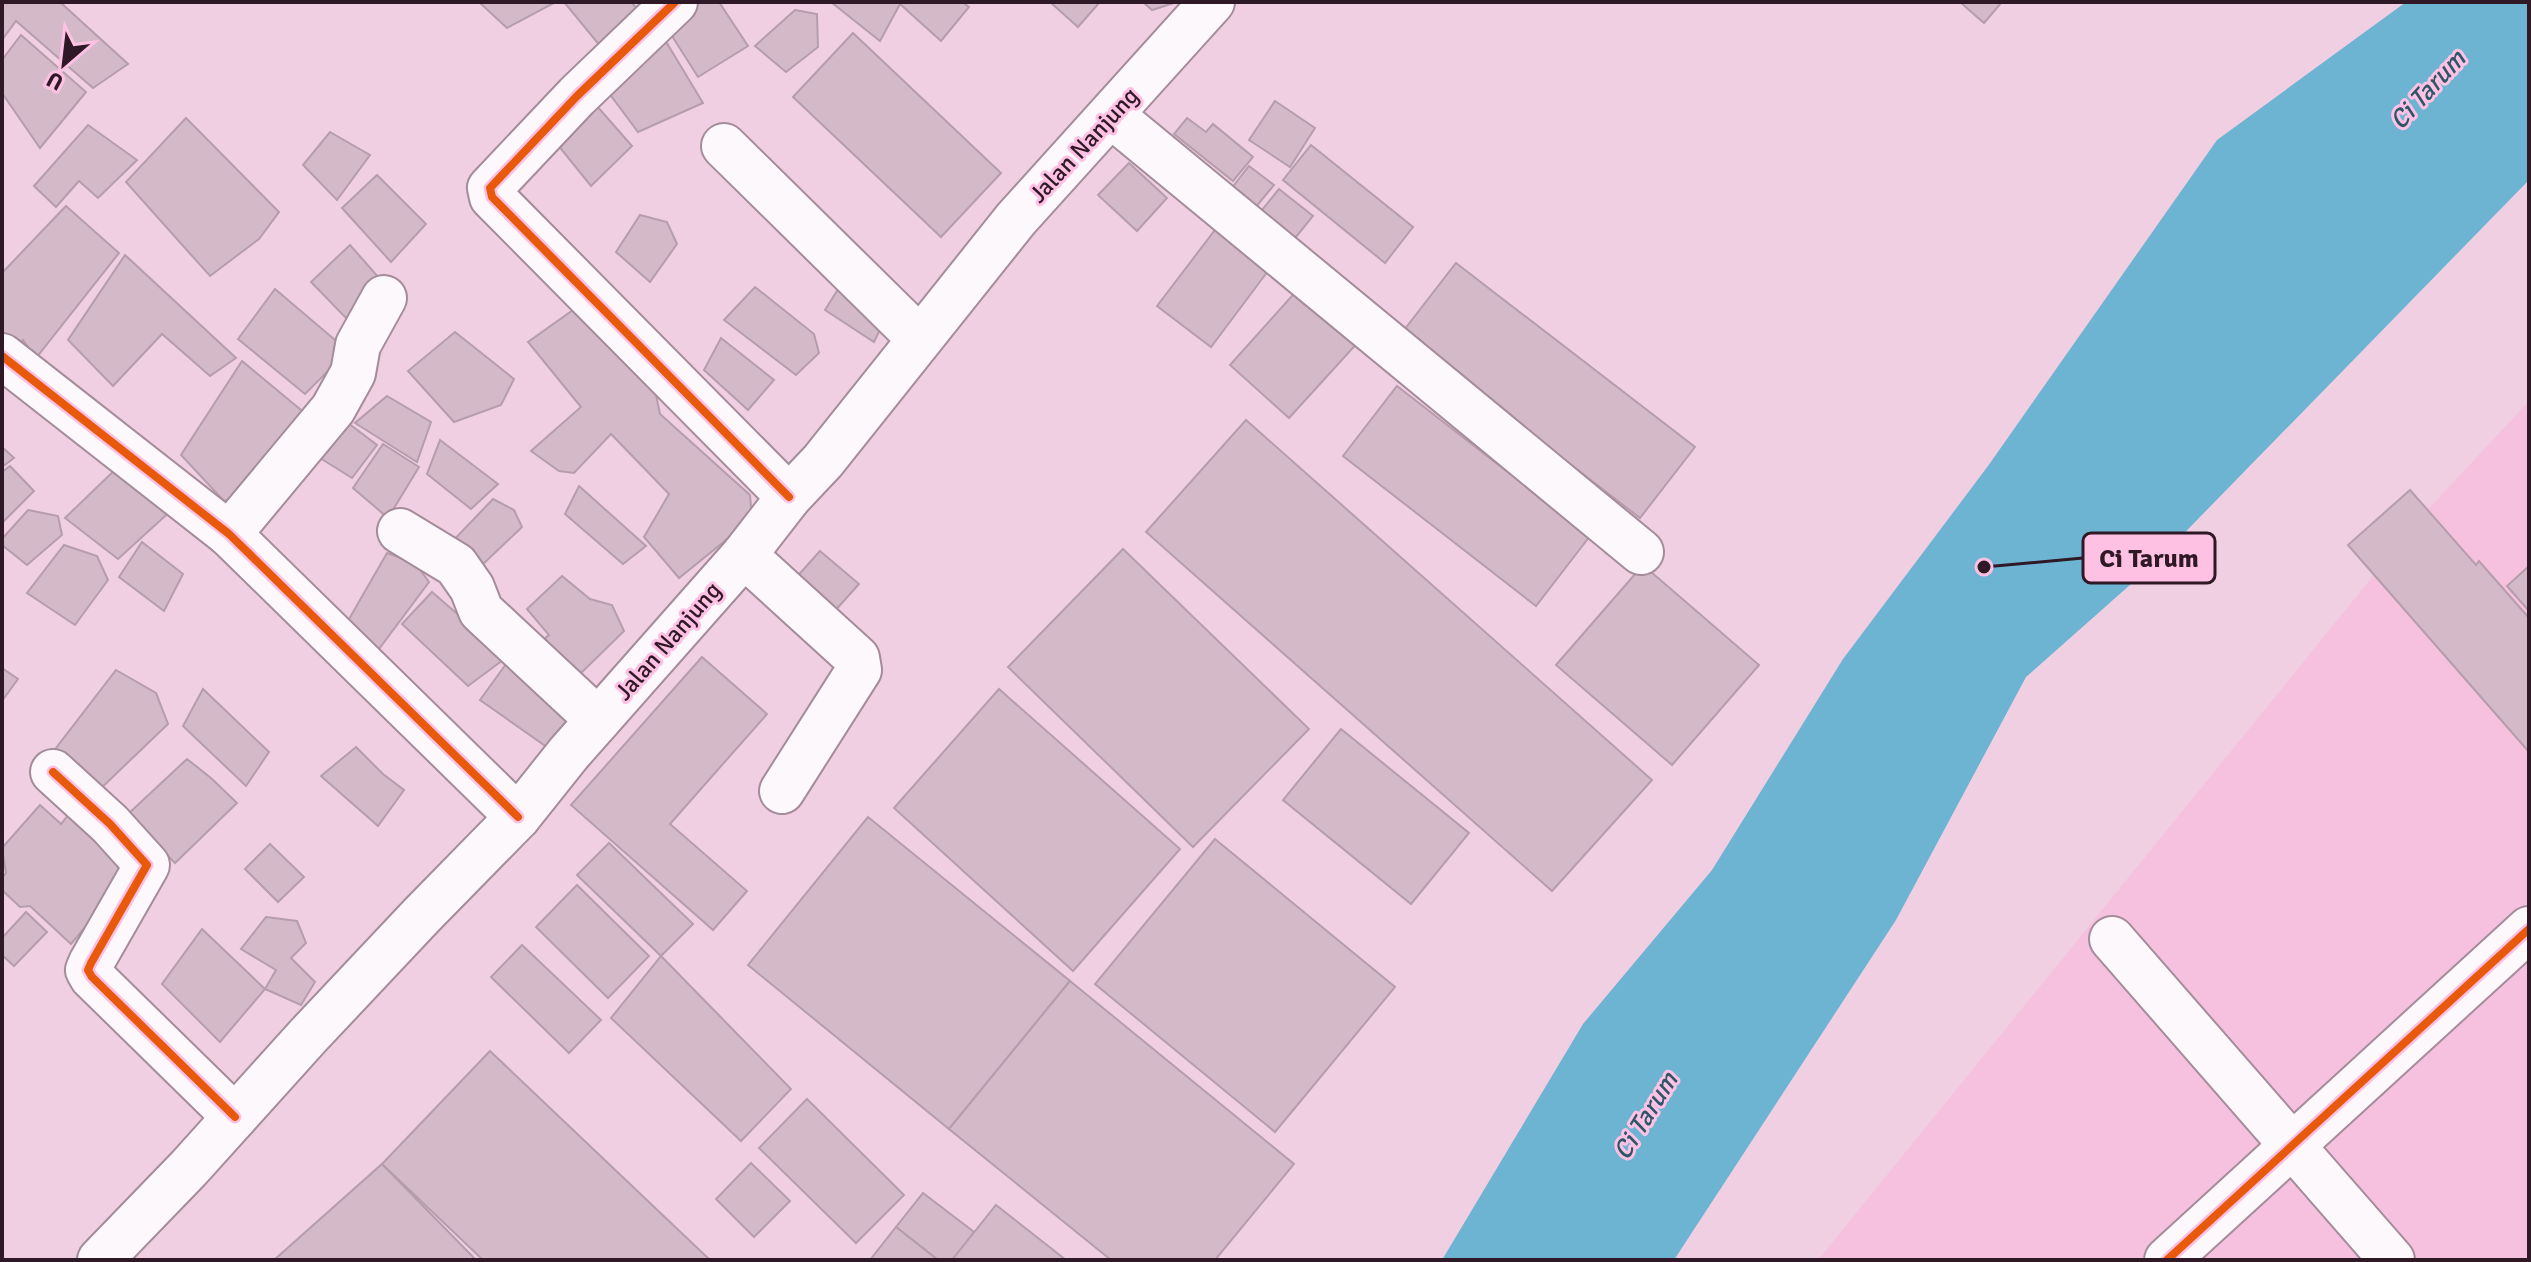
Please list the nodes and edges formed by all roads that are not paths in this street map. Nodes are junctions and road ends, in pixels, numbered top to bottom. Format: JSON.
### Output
{"nodes":[{"id":1,"x":675,"y":2,"type":"edge"},
{"id":2,"x":1212,"y":2,"type":"edge"},
{"id":3,"x":1111,"y":115,"type":"junction"},
{"id":4,"x":724,"y":146,"type":"dead end"},
{"id":5,"x":384,"y":298,"type":"dead end"},
{"id":6,"x":919,"y":338,"type":"junction"},
{"id":7,"x":2,"y":356,"type":"edge"},
{"id":8,"x":789,"y":497,"type":"junction"},
{"id":9,"x":400,"y":531,"type":"dead end"},
{"id":10,"x":229,"y":534,"type":"junction"},
{"id":11,"x":1641,"y":552,"type":"dead end"},
{"id":12,"x":744,"y":555,"type":"junction"},
{"id":13,"x":598,"y":720,"type":"junction"},
{"id":14,"x":53,"y":772,"type":"dead end"},
{"id":15,"x":782,"y":791,"type":"dead end"},
{"id":16,"x":518,"y":817,"type":"junction"},
{"id":17,"x":2529,"y":929,"type":"edge"},
{"id":18,"x":2112,"y":939,"type":"dead end"},
{"id":19,"x":235,"y":1117,"type":"junction"},
{"id":20,"x":2292,"y":1145,"type":"junction"},
{"id":21,"x":100,"y":1260,"type":"edge"},
{"id":22,"x":2167,"y":1260,"type":"edge"},
{"id":23,"x":2392,"y":1260,"type":"edge"}],
"edges":[{"from":1,"to":8,"type":"street"},
{"from":2,"to":3,"type":"street","name":"Jalan Nanjung"},
{"from":3,"to":6,"type":"street","name":"Jalan Nanjung"},
{"from":3,"to":11,"type":"street"},
{"from":4,"to":6,"type":"street"},
{"from":5,"to":10,"type":"street"},
{"from":6,"to":8,"type":"street","name":"Jalan Nanjung"},
{"from":7,"to":10,"type":"street"},
{"from":8,"to":12,"type":"street","name":"Jalan Nanjung"},
{"from":9,"to":13,"type":"street"},
{"from":10,"to":16,"type":"street"},
{"from":12,"to":13,"type":"street","name":"Jalan Nanjung"},
{"from":12,"to":15,"type":"street"},
{"from":13,"to":16,"type":"street","name":"Jalan Nanjung"},
{"from":14,"to":19,"type":"street"},
{"from":16,"to":19,"type":"street","name":"Jalan Nanjung"},
{"from":17,"to":20,"type":"street"},
{"from":18,"to":20,"type":"street"},
{"from":19,"to":21,"type":"street","name":"Jalan Nanjung"},
{"from":20,"to":22,"type":"street"},
{"from":20,"to":23,"type":"street"}]}
